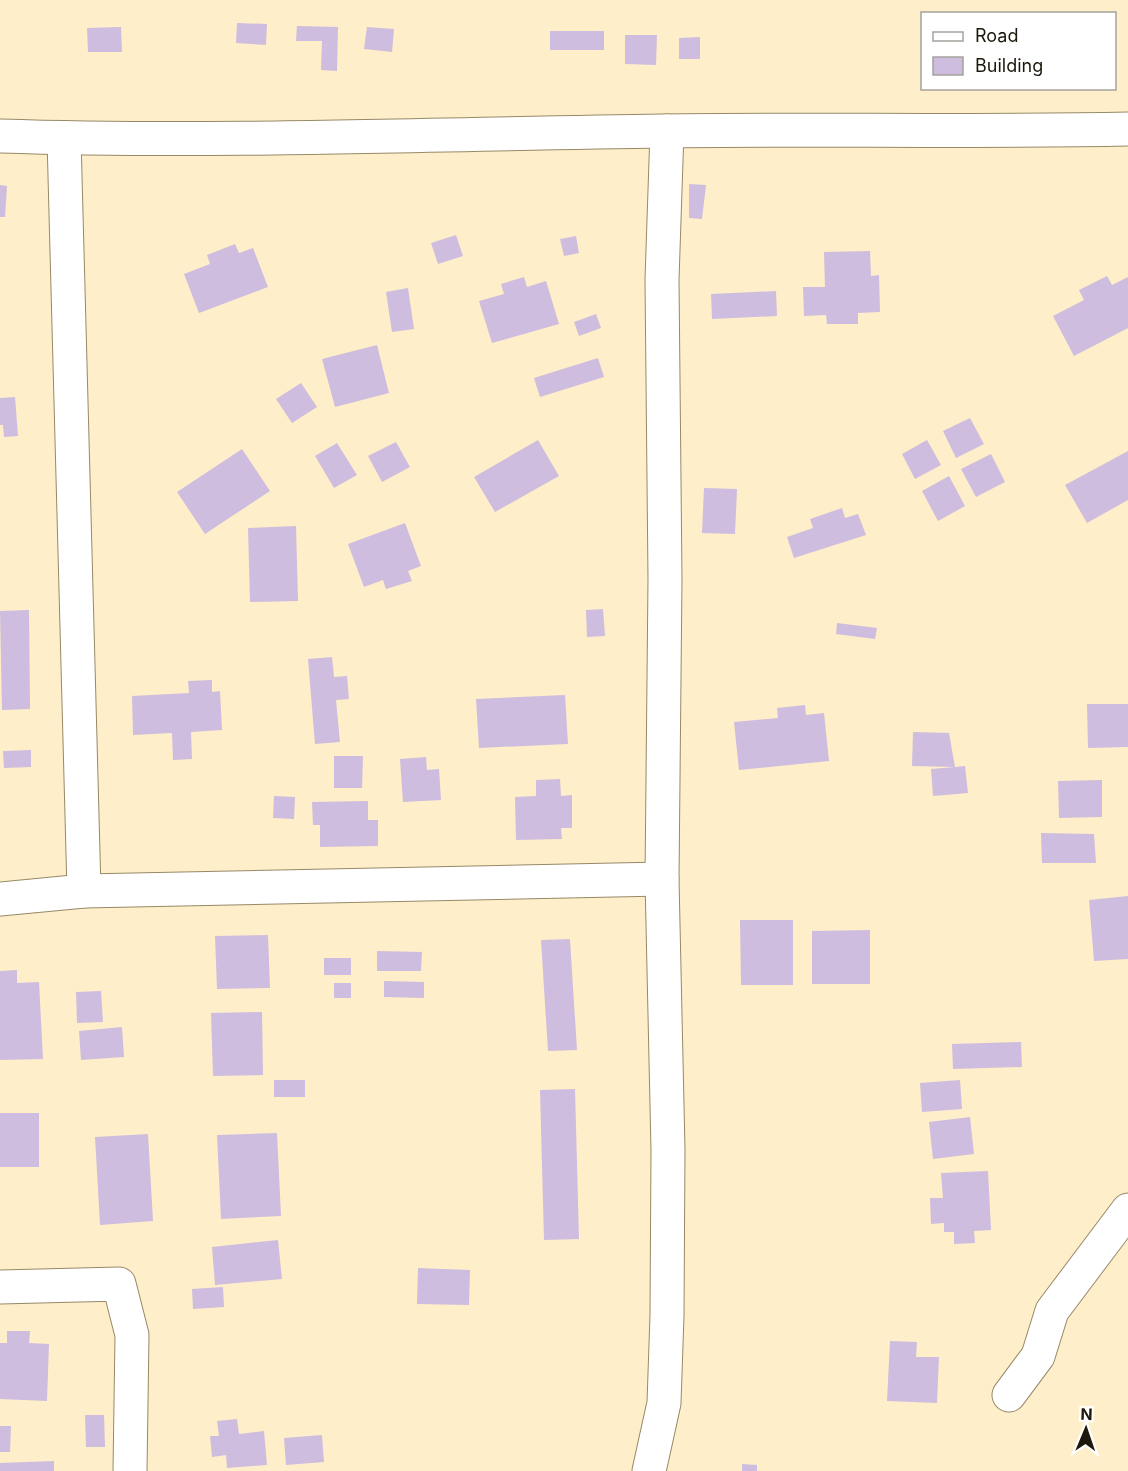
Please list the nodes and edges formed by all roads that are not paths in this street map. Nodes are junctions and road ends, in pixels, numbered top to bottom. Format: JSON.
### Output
{"nodes":[{"id":1,"x":1128,"y":129,"type":"edge"},
{"id":2,"x":667,"y":131,"type":"junction"},
{"id":3,"x":0,"y":136,"type":"edge"},
{"id":4,"x":64,"y":138,"type":"junction"},
{"id":5,"x":662,"y":879,"type":"junction"},
{"id":6,"x":84,"y":891,"type":"junction"},
{"id":7,"x":0,"y":899,"type":"edge"},
{"id":8,"x":1128,"y":1210,"type":"edge"},
{"id":9,"x":0,"y":1287,"type":"edge"},
{"id":10,"x":1009,"y":1395,"type":"dead end"},
{"id":11,"x":130,"y":1471,"type":"edge"},
{"id":12,"x":649,"y":1471,"type":"edge"}],
"edges":[{"from":1,"to":2,"type":"street"},
{"from":2,"to":4,"type":"street"},
{"from":2,"to":5,"type":"street"},
{"from":3,"to":4,"type":"street"},
{"from":4,"to":6,"type":"street"},
{"from":5,"to":6,"type":"street"},
{"from":5,"to":12,"type":"street"},
{"from":6,"to":7,"type":"street"},
{"from":8,"to":10,"type":"street"},
{"from":9,"to":11,"type":"street"}]}
